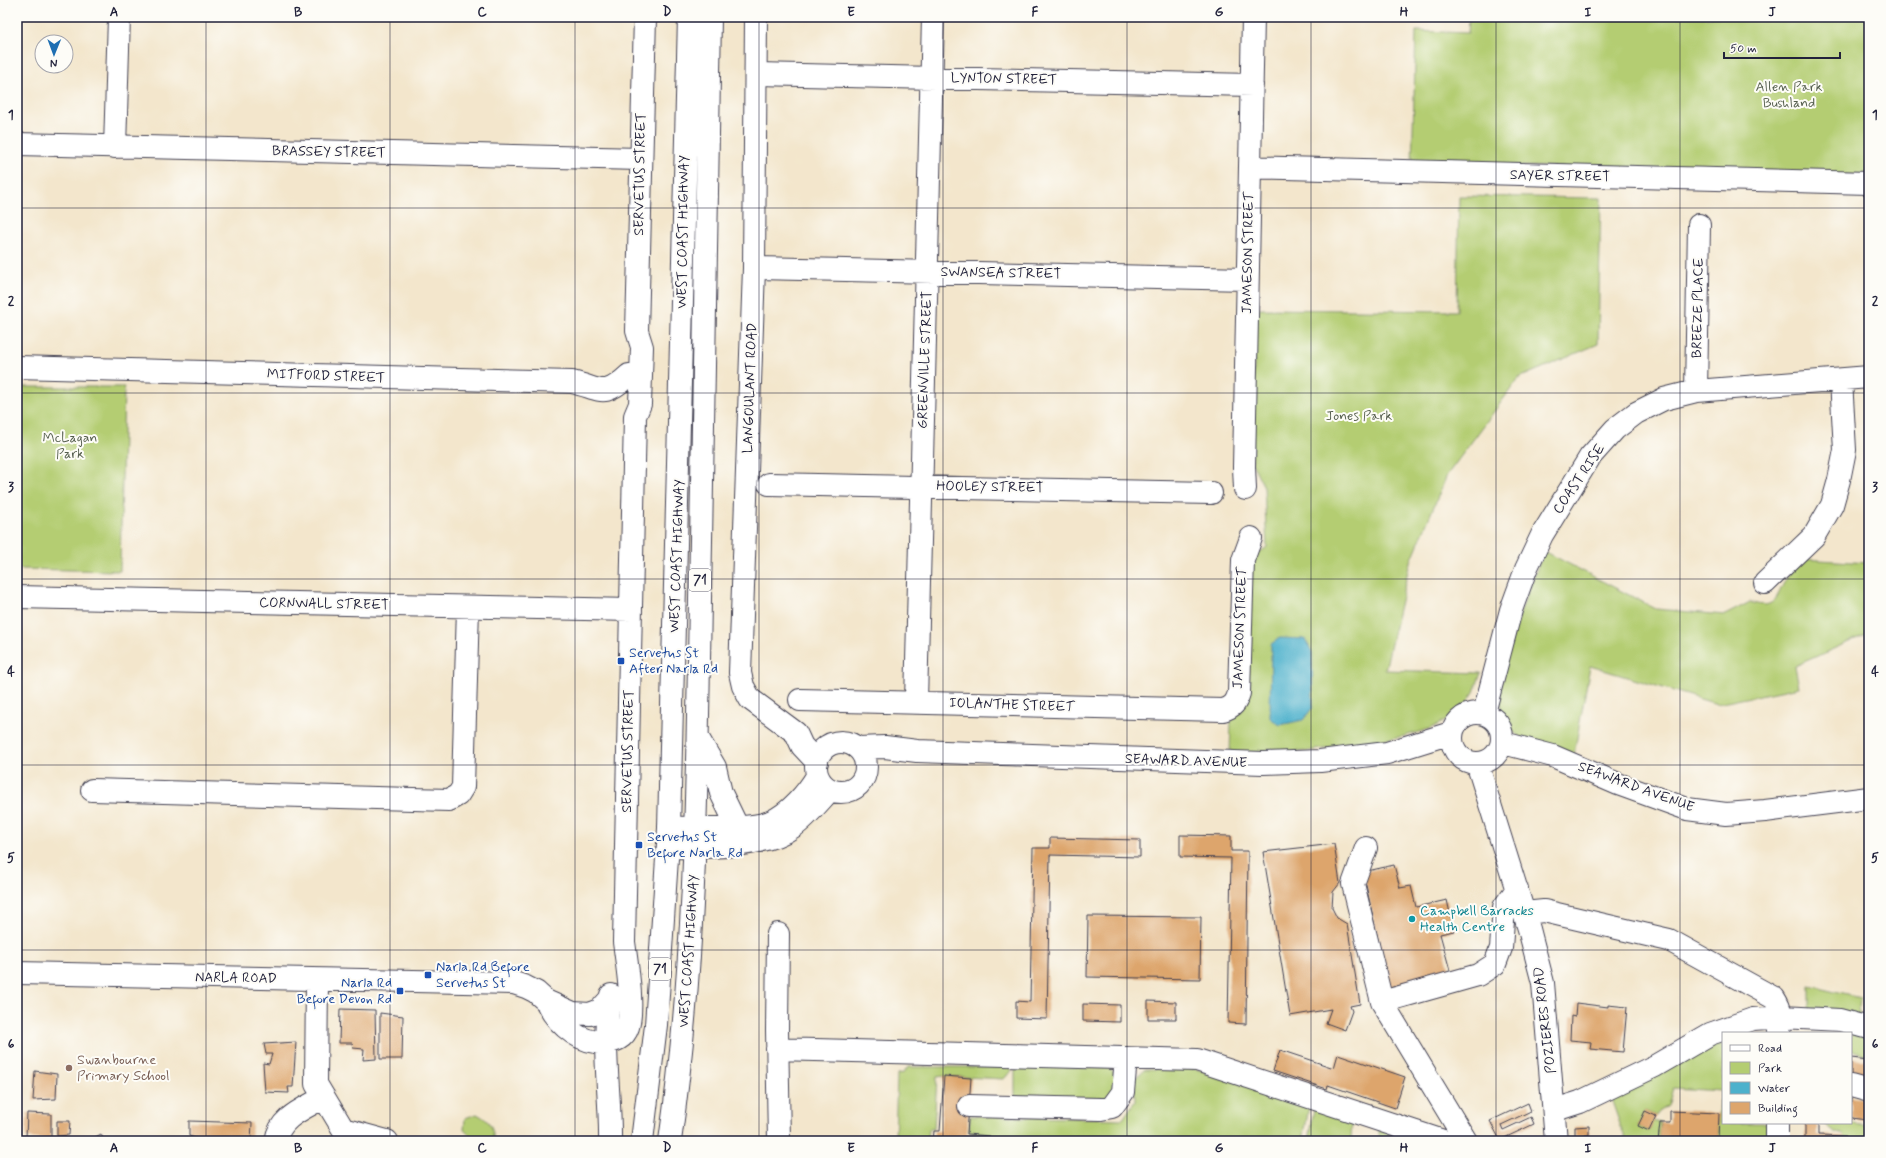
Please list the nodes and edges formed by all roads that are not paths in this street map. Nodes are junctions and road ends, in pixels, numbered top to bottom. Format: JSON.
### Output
{"nodes":[{"id":1,"x":119,"y":17,"type":"edge"},
{"id":2,"x":645,"y":17,"type":"edge"},
{"id":3,"x":689,"y":17,"type":"edge"},
{"id":4,"x":710,"y":17,"type":"edge"},
{"id":5,"x":756,"y":17,"type":"edge"},
{"id":6,"x":933,"y":17,"type":"edge"},
{"id":7,"x":1253,"y":17,"type":"edge"},
{"id":8,"x":756,"y":74,"type":"junction"},
{"id":9,"x":932,"y":78,"type":"junction"},
{"id":10,"x":1252,"y":85,"type":"junction"},
{"id":11,"x":17,"y":144,"type":"edge"},
{"id":12,"x":115,"y":147,"type":"junction"},
{"id":13,"x":640,"y":159,"type":"junction"},
{"id":14,"x":1250,"y":167,"type":"junction"},
{"id":15,"x":1869,"y":183,"type":"edge"},
{"id":16,"x":1699,"y":224,"type":"dead end"},
{"id":17,"x":754,"y":268,"type":"junction"},
{"id":18,"x":928,"y":271,"type":"junction"},
{"id":19,"x":1247,"y":279,"type":"junction"},
{"id":20,"x":637,"y":331,"type":"junction"},
{"id":21,"x":17,"y":367,"type":"edge"},
{"id":22,"x":629,"y":375,"type":"junction"},
{"id":23,"x":1869,"y":377,"type":"edge"},
{"id":24,"x":1841,"y":380,"type":"junction"},
{"id":25,"x":1696,"y":391,"type":"junction"},
{"id":26,"x":634,"y":416,"type":"junction"},
{"id":27,"x":769,"y":484,"type":"dead end"},
{"id":28,"x":921,"y":486,"type":"junction"},
{"id":29,"x":1246,"y":489,"type":"dead end"},
{"id":30,"x":1211,"y":493,"type":"dead end"},
{"id":31,"x":1251,"y":538,"type":"dead end"},
{"id":32,"x":1765,"y":583,"type":"dead end"},
{"id":33,"x":17,"y":597,"type":"edge"},
{"id":34,"x":468,"y":607,"type":"junction"},
{"id":35,"x":631,"y":610,"type":"junction"},
{"id":36,"x":800,"y":700,"type":"dead end"},
{"id":37,"x":916,"y":702,"type":"junction"},
{"id":38,"x":1223,"y":710,"type":"joint"},
{"id":39,"x":1484,"y":713,"type":"junction"},
{"id":40,"x":796,"y":733,"type":"junction"},
{"id":41,"x":1452,"y":734,"type":"junction"},
{"id":42,"x":698,"y":737,"type":"junction"},
{"id":43,"x":833,"y":744,"type":"junction"},
{"id":44,"x":1502,"y":744,"type":"junction"},
{"id":45,"x":858,"y":748,"type":"junction"},
{"id":46,"x":917,"y":751,"type":"junction"},
{"id":47,"x":1477,"y":763,"type":"junction"},
{"id":48,"x":867,"y":769,"type":"junction"},
{"id":49,"x":821,"y":776,"type":"junction"},
{"id":50,"x":92,"y":790,"type":"dead end"},
{"id":51,"x":1869,"y":798,"type":"edge"},
{"id":52,"x":737,"y":826,"type":"junction"},
{"id":53,"x":669,"y":838,"type":"junction"},
{"id":54,"x":696,"y":838,"type":"junction"},
{"id":55,"x":1366,"y":848,"type":"dead end"},
{"id":56,"x":1517,"y":889,"type":"junction"},
{"id":57,"x":1524,"y":913,"type":"junction"},
{"id":58,"x":778,"y":934,"type":"dead end"},
{"id":59,"x":624,"y":942,"type":"junction"},
{"id":60,"x":17,"y":973,"type":"edge"},
{"id":61,"x":318,"y":980,"type":"junction"},
{"id":62,"x":610,"y":998,"type":"junction"},
{"id":63,"x":546,"y":1001,"type":"junction"},
{"id":64,"x":1382,"y":1002,"type":"junction"},
{"id":65,"x":1780,"y":1025,"type":"edge"},
{"id":66,"x":1869,"y":1028,"type":"edge"},
{"id":67,"x":606,"y":1043,"type":"junction"},
{"id":68,"x":778,"y":1049,"type":"junction"},
{"id":69,"x":1126,"y":1058,"type":"junction"},
{"id":70,"x":1852,"y":1086,"type":"edge"},
{"id":71,"x":1869,"y":1091,"type":"edge"},
{"id":72,"x":324,"y":1097,"type":"junction"},
{"id":73,"x":969,"y":1106,"type":"dead end"},
{"id":74,"x":1555,"y":1110,"type":"junction"},
{"id":75,"x":1777,"y":1124,"type":"edge"},
{"id":76,"x":276,"y":1141,"type":"edge"},
{"id":77,"x":387,"y":1141,"type":"edge"},
{"id":78,"x":610,"y":1141,"type":"edge"},
{"id":79,"x":642,"y":1141,"type":"edge"},
{"id":80,"x":670,"y":1141,"type":"edge"},
{"id":81,"x":779,"y":1141,"type":"edge"},
{"id":82,"x":1443,"y":1141,"type":"edge"},
{"id":83,"x":1466,"y":1141,"type":"edge"},
{"id":84,"x":1556,"y":1141,"type":"edge"},
{"id":85,"x":1777,"y":1141,"type":"edge"}],
"edges":[{"from":1,"to":12,"type":"main road"},
{"from":2,"to":13,"type":"main road","name":"SERVETUS STREET"},
{"from":3,"to":53,"type":"main road","name":"WEST COAST HIGHWAY","number":"71"},
{"from":4,"to":42,"type":"main road","name":"WEST COAST HIGHWAY","number":"71"},
{"from":5,"to":8,"type":"main road","name":"LANGOULANT ROAD"},
{"from":6,"to":9,"type":"main road","name":"GREENVILLE STREET"},
{"from":7,"to":10,"type":"main road","name":"JAMESON STREET"},
{"from":8,"to":9,"type":"main road","name":"LYNTON STREET"},
{"from":8,"to":17,"type":"main road","name":"LANGOULANT ROAD"},
{"from":9,"to":10,"type":"main road","name":"LYNTON STREET"},
{"from":9,"to":18,"type":"main road","name":"GREENVILLE STREET"},
{"from":10,"to":14,"type":"main road","name":"JAMESON STREET"},
{"from":11,"to":12,"type":"main road","name":"BRASSEY STREET"},
{"from":12,"to":13,"type":"main road","name":"BRASSEY STREET"},
{"from":13,"to":20,"type":"main road","name":"SERVETUS STREET"},
{"from":14,"to":15,"type":"main road","name":"SAYER STREET"},
{"from":14,"to":19,"type":"main road","name":"JAMESON STREET"},
{"from":16,"to":25,"type":"main road","name":"BREEZE PLACE"},
{"from":17,"to":18,"type":"main road","name":"SWANSEA STREET"},
{"from":17,"to":40,"type":"main road","name":"LANGOULANT ROAD"},
{"from":18,"to":19,"type":"main road","name":"SWANSEA STREET"},
{"from":18,"to":28,"type":"main road","name":"GREENVILLE STREET"},
{"from":19,"to":29,"type":"main road","name":"JAMESON STREET"},
{"from":20,"to":22,"type":"main road","name":"SERVETUS STREET"},
{"from":20,"to":26,"type":"main road","name":"SERVETUS STREET"},
{"from":21,"to":22,"type":"main road","name":"MITFORD STREET"},
{"from":22,"to":26,"type":"main road","name":"SERVETUS STREET"},
{"from":23,"to":24,"type":"main road","name":"COAST RISE"},
{"from":24,"to":25,"type":"main road","name":"COAST RISE"},
{"from":24,"to":32,"type":"main road"},
{"from":25,"to":39,"type":"main road","name":"COAST RISE"},
{"from":26,"to":35,"type":"main road","name":"SERVETUS STREET"},
{"from":27,"to":28,"type":"main road","name":"HOOLEY STREET"},
{"from":28,"to":30,"type":"main road","name":"HOOLEY STREET"},
{"from":28,"to":37,"type":"main road","name":"GREENVILLE STREET"},
{"from":31,"to":38,"type":"main road","name":"JAMESON STREET"},
{"from":33,"to":34,"type":"main road","name":"CORNWALL STREET"},
{"from":34,"to":35,"type":"main road","name":"CORNWALL STREET"},
{"from":34,"to":50,"type":"main road"},
{"from":35,"to":59,"type":"main road","name":"SERVETUS STREET"},
{"from":36,"to":37,"type":"main road","name":"IOLANTHE STREET"},
{"from":37,"to":38,"type":"main road","name":"IOLANTHE STREET"},
{"from":39,"to":41,"type":"main road"},
{"from":39,"to":44,"type":"main road"},
{"from":40,"to":43,"type":"main road","name":"LANGOULANT ROAD"},
{"from":40,"to":49,"type":"main road","name":"LANGOULANT ROAD"},
{"from":41,"to":46,"type":"main road","name":"SEAWARD AVENUE"},
{"from":41,"to":47,"type":"main road"},
{"from":42,"to":52,"type":"main road"},
{"from":42,"to":54,"type":"main road","name":"WEST COAST HIGHWAY","number":"71"},
{"from":43,"to":45,"type":"main road"},
{"from":43,"to":49,"type":"main road"},
{"from":44,"to":47,"type":"main road"},
{"from":44,"to":51,"type":"main road","name":"SEAWARD AVENUE"},
{"from":45,"to":46,"type":"main road","name":"SEAWARD AVENUE"},
{"from":45,"to":48,"type":"main road"},
{"from":46,"to":48,"type":"main road","name":"SEAWARD AVENUE"},
{"from":47,"to":56,"type":"main road","name":"POZIERES ROAD"},
{"from":48,"to":49,"type":"main road"},
{"from":49,"to":52,"type":"main road"},
{"from":49,"to":54,"type":"main road"},
{"from":52,"to":54,"type":"main road"},
{"from":53,"to":54,"type":"main road"},
{"from":53,"to":79,"type":"main road","name":"WEST COAST HIGHWAY","number":"71"},
{"from":54,"to":80,"type":"main road","name":"WEST COAST HIGHWAY","number":"71"},
{"from":55,"to":64,"type":"main road"},
{"from":56,"to":57,"type":"main road","name":"POZIERES ROAD"},
{"from":56,"to":64,"type":"main road"},
{"from":57,"to":65,"type":"main road"},
{"from":57,"to":74,"type":"main road","name":"POZIERES ROAD"},
{"from":58,"to":68,"type":"main road"},
{"from":59,"to":62,"type":"main road","name":"SERVETUS STREET"},
{"from":59,"to":67,"type":"main road","name":"SERVETUS STREET"},
{"from":60,"to":61,"type":"main road","name":"NARLA ROAD"},
{"from":61,"to":63,"type":"main road","name":"NARLA ROAD"},
{"from":61,"to":72,"type":"main road"},
{"from":62,"to":63,"type":"main road","name":"NARLA ROAD"},
{"from":62,"to":67,"type":"main road","name":"SERVETUS STREET"},
{"from":63,"to":67,"type":"main road","name":"NARLA ROAD"},
{"from":64,"to":83,"type":"main road"},
{"from":65,"to":66,"type":"main road"},
{"from":65,"to":74,"type":"main road"},
{"from":67,"to":78,"type":"main road","name":"SERVETUS STREET"},
{"from":68,"to":69,"type":"main road"},
{"from":68,"to":81,"type":"main road"},
{"from":69,"to":73,"type":"main road"},
{"from":69,"to":82,"type":"main road"},
{"from":70,"to":71,"type":"main road"},
{"from":72,"to":76,"type":"main road"},
{"from":72,"to":77,"type":"main road"},
{"from":74,"to":84,"type":"main road","name":"POZIERES ROAD"},
{"from":75,"to":85,"type":"main road"}]}
